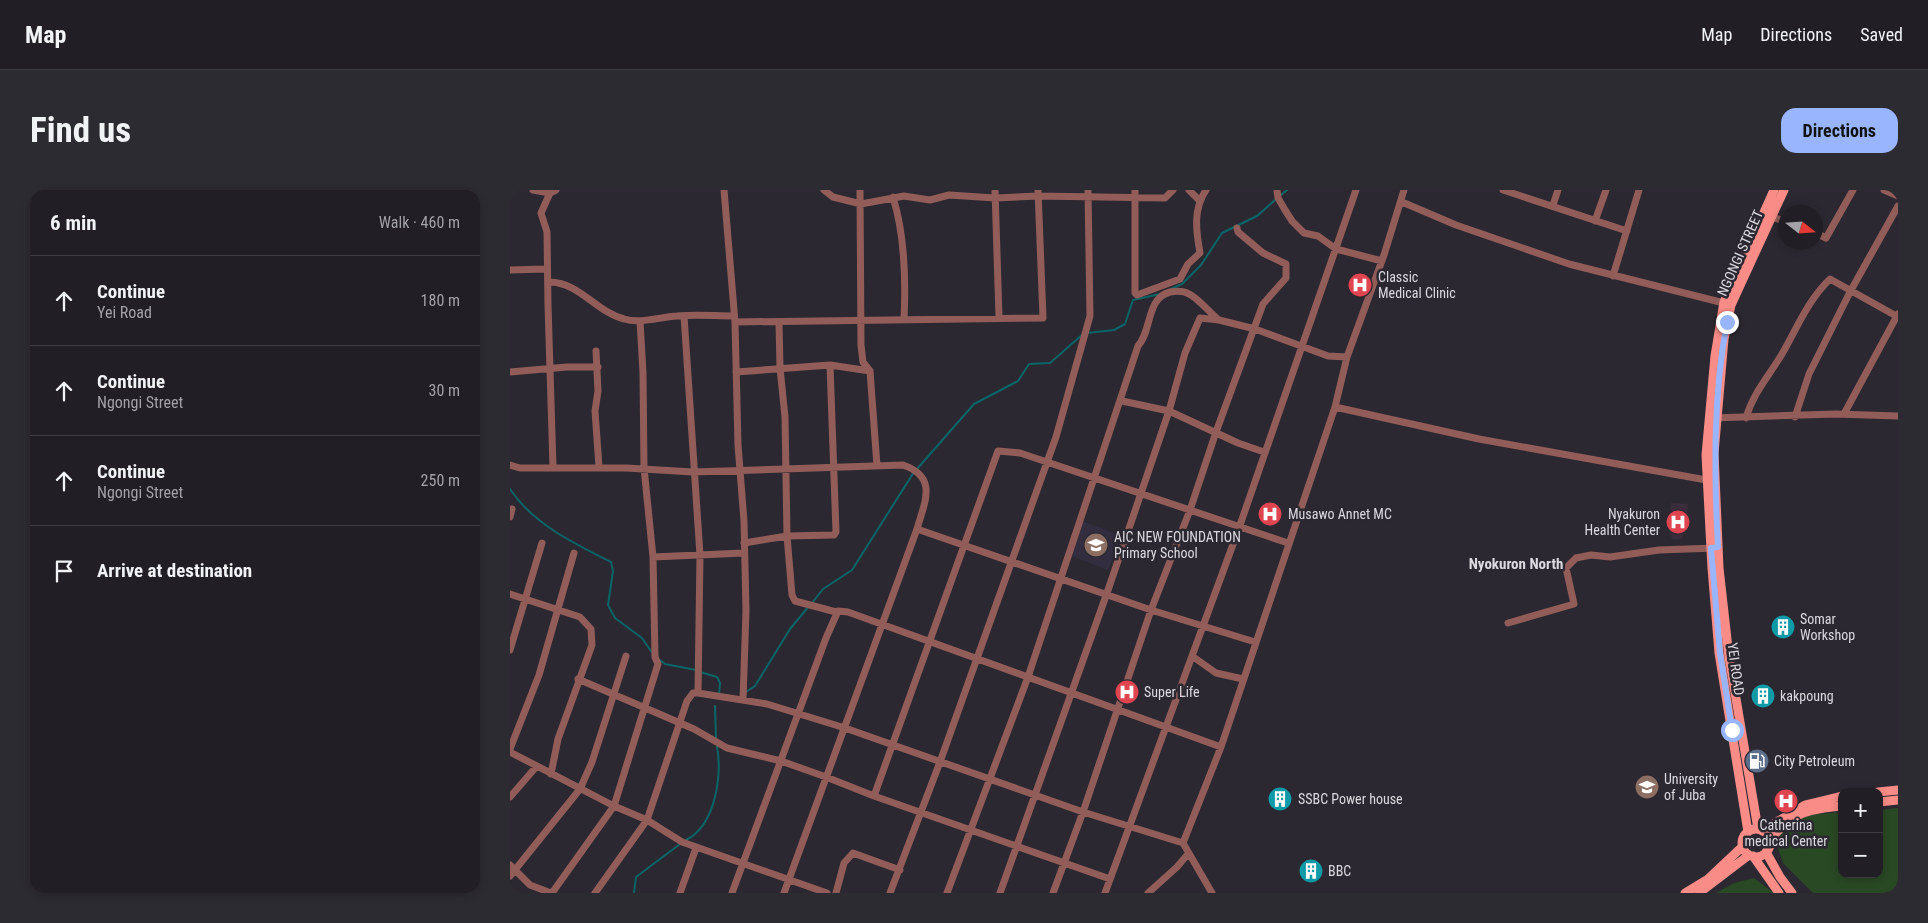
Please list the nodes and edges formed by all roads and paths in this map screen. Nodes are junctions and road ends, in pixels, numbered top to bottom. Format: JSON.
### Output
{"nodes":[{"id":1,"x":533,"y":190,"type":"edge"},
{"id":2,"x":724,"y":190,"type":"edge"},
{"id":3,"x":824,"y":190,"type":"edge"},
{"id":4,"x":860,"y":190,"type":"edge"},
{"id":5,"x":994,"y":190,"type":"edge"},
{"id":6,"x":1135,"y":190,"type":"edge"},
{"id":7,"x":1173,"y":190,"type":"edge"},
{"id":8,"x":1189,"y":190,"type":"edge"},
{"id":9,"x":1206,"y":190,"type":"edge"},
{"id":10,"x":1277,"y":190,"type":"edge"},
{"id":11,"x":1356,"y":190,"type":"edge"},
{"id":12,"x":1404,"y":190,"type":"edge"},
{"id":13,"x":1503,"y":190,"type":"edge"},
{"id":14,"x":1558,"y":190,"type":"edge"},
{"id":15,"x":1606,"y":190,"type":"edge"},
{"id":16,"x":1639,"y":190,"type":"edge"},
{"id":17,"x":1774,"y":190,"type":"edge"},
{"id":18,"x":1784,"y":190,"type":"edge"},
{"id":19,"x":1853,"y":190,"type":"edge"},
{"id":20,"x":1884,"y":190,"type":"edge"},
{"id":21,"x":553,"y":191,"type":"edge"},
{"id":22,"x":948,"y":192,"type":"edge"},
{"id":23,"x":904,"y":193,"type":"edge"},
{"id":24,"x":1037,"y":193,"type":"edge"},
{"id":25,"x":1088,"y":193,"type":"edge"},
{"id":26,"x":1898,"y":196,"type":"edge"},
{"id":27,"x":893,"y":197,"type":"junction"},
{"id":28,"x":995,"y":198,"type":"junction"},
{"id":29,"x":1134,"y":198,"type":"junction"},
{"id":30,"x":1199,"y":200,"type":"junction"},
{"id":31,"x":1402,"y":202,"type":"junction"},
{"id":32,"x":861,"y":204,"type":"junction"},
{"id":33,"x":1553,"y":205,"type":"junction"},
{"id":34,"x":1898,"y":206,"type":"edge"},
{"id":35,"x":1762,"y":215,"type":"junction"},
{"id":36,"x":1772,"y":216,"type":"junction"},
{"id":37,"x":1778,"y":219,"type":"edge"},
{"id":38,"x":1596,"y":221,"type":"junction"},
{"id":39,"x":1238,"y":228,"type":"dead end"},
{"id":40,"x":1627,"y":231,"type":"junction"},
{"id":41,"x":1823,"y":236,"type":"edge"},
{"id":42,"x":1336,"y":248,"type":"junction"},
{"id":43,"x":1382,"y":262,"type":"junction"},
{"id":44,"x":546,"y":269,"type":"junction"},
{"id":45,"x":510,"y":270,"type":"edge"},
{"id":46,"x":1613,"y":276,"type":"junction"},
{"id":47,"x":549,"y":282,"type":"junction"},
{"id":48,"x":1850,"y":292,"type":"junction"},
{"id":49,"x":1728,"y":303,"type":"junction"},
{"id":50,"x":684,"y":316,"type":"junction"},
{"id":51,"x":1898,"y":316,"type":"edge"},
{"id":52,"x":999,"y":317,"type":"junction"},
{"id":53,"x":735,"y":319,"type":"junction"},
{"id":54,"x":904,"y":319,"type":"junction"},
{"id":55,"x":861,"y":320,"type":"junction"},
{"id":56,"x":1219,"y":320,"type":"junction"},
{"id":57,"x":640,"y":321,"type":"junction"},
{"id":58,"x":779,"y":322,"type":"junction"},
{"id":59,"x":1255,"y":329,"type":"junction"},
{"id":60,"x":1302,"y":346,"type":"junction"},
{"id":61,"x":596,"y":351,"type":"dead end"},
{"id":62,"x":1347,"y":357,"type":"junction"},
{"id":63,"x":830,"y":365,"type":"junction"},
{"id":64,"x":598,"y":367,"type":"junction"},
{"id":65,"x":551,"y":368,"type":"junction"},
{"id":66,"x":780,"y":368,"type":"junction"},
{"id":67,"x":870,"y":371,"type":"junction"},
{"id":68,"x":510,"y":372,"type":"edge"},
{"id":69,"x":736,"y":372,"type":"junction"},
{"id":70,"x":1122,"y":401,"type":"junction"},
{"id":71,"x":1335,"y":407,"type":"junction"},
{"id":72,"x":1170,"y":412,"type":"junction"},
{"id":73,"x":1844,"y":414,"type":"junction"},
{"id":74,"x":1898,"y":416,"type":"edge"},
{"id":75,"x":1795,"y":417,"type":"junction"},
{"id":76,"x":1713,"y":418,"type":"junction"},
{"id":77,"x":1746,"y":418,"type":"junction"},
{"id":78,"x":1216,"y":432,"type":"junction"},
{"id":79,"x":1264,"y":452,"type":"junction"},
{"id":80,"x":1047,"y":462,"type":"junction"},
{"id":81,"x":510,"y":464,"type":"edge"},
{"id":82,"x":877,"y":466,"type":"junction"},
{"id":83,"x":599,"y":467,"type":"junction"},
{"id":84,"x":553,"y":468,"type":"junction"},
{"id":85,"x":644,"y":468,"type":"junction"},
{"id":86,"x":834,"y":468,"type":"junction"},
{"id":87,"x":787,"y":470,"type":"junction"},
{"id":88,"x":694,"y":472,"type":"junction"},
{"id":89,"x":740,"y":472,"type":"junction"},
{"id":90,"x":1094,"y":479,"type":"junction"},
{"id":91,"x":1711,"y":481,"type":"junction"},
{"id":92,"x":1142,"y":494,"type":"junction"},
{"id":93,"x":512,"y":509,"type":"dead end"},
{"id":94,"x":1190,"y":510,"type":"junction"},
{"id":95,"x":510,"y":517,"type":"edge"},
{"id":96,"x":1239,"y":528,"type":"junction"},
{"id":97,"x":917,"y":529,"type":"junction"},
{"id":98,"x":788,"y":536,"type":"junction"},
{"id":99,"x":542,"y":543,"type":"dead end"},
{"id":100,"x":744,"y":543,"type":"junction"},
{"id":101,"x":1288,"y":543,"type":"junction"},
{"id":102,"x":964,"y":544,"type":"junction"},
{"id":103,"x":1715,"y":548,"type":"junction"},
{"id":104,"x":574,"y":553,"type":"dead end"},
{"id":105,"x":744,"y":553,"type":"junction"},
{"id":106,"x":700,"y":555,"type":"junction"},
{"id":107,"x":653,"y":557,"type":"junction"},
{"id":108,"x":1012,"y":561,"type":"junction"},
{"id":109,"x":1715,"y":568,"type":"junction"},
{"id":110,"x":1062,"y":577,"type":"junction"},
{"id":111,"x":1108,"y":593,"type":"junction"},
{"id":112,"x":510,"y":594,"type":"edge"},
{"id":113,"x":525,"y":598,"type":"junction"},
{"id":114,"x":558,"y":610,"type":"junction"},
{"id":115,"x":1151,"y":610,"type":"junction"},
{"id":116,"x":836,"y":612,"type":"junction"},
{"id":117,"x":1508,"y":623,"type":"dead end"},
{"id":118,"x":881,"y":625,"type":"junction"},
{"id":119,"x":1203,"y":627,"type":"junction"},
{"id":120,"x":929,"y":642,"type":"junction"},
{"id":121,"x":1255,"y":642,"type":"junction"},
{"id":122,"x":510,"y":650,"type":"edge"},
{"id":123,"x":626,"y":656,"type":"dead end"},
{"id":124,"x":1192,"y":656,"type":"junction"},
{"id":125,"x":977,"y":658,"type":"junction"},
{"id":126,"x":1028,"y":677,"type":"junction"},
{"id":127,"x":578,"y":679,"type":"junction"},
{"id":128,"x":1243,"y":680,"type":"junction"},
{"id":129,"x":698,"y":693,"type":"junction"},
{"id":130,"x":1072,"y":694,"type":"junction"},
{"id":131,"x":614,"y":695,"type":"junction"},
{"id":132,"x":743,"y":700,"type":"junction"},
{"id":133,"x":646,"y":709,"type":"junction"},
{"id":134,"x":1119,"y":709,"type":"junction"},
{"id":135,"x":798,"y":714,"type":"junction"},
{"id":136,"x":680,"y":722,"type":"junction"},
{"id":137,"x":844,"y":728,"type":"junction"},
{"id":138,"x":1167,"y":728,"type":"junction"},
{"id":139,"x":892,"y":746,"type":"junction"},
{"id":140,"x":1221,"y":747,"type":"junction"},
{"id":141,"x":510,"y":750,"type":"edge"},
{"id":142,"x":781,"y":761,"type":"junction"},
{"id":143,"x":940,"y":762,"type":"junction"},
{"id":144,"x":536,"y":767,"type":"junction"},
{"id":145,"x":551,"y":774,"type":"junction"},
{"id":146,"x":826,"y":777,"type":"junction"},
{"id":147,"x":990,"y":780,"type":"junction"},
{"id":148,"x":580,"y":789,"type":"junction"},
{"id":149,"x":1898,"y":790,"type":"edge"},
{"id":150,"x":1883,"y":792,"type":"edge"},
{"id":151,"x":1036,"y":795,"type":"junction"},
{"id":152,"x":874,"y":796,"type":"junction"},
{"id":153,"x":510,"y":797,"type":"edge"},
{"id":154,"x":1838,"y":797,"type":"edge"},
{"id":155,"x":1898,"y":800,"type":"edge"},
{"id":156,"x":1883,"y":802,"type":"edge"},
{"id":157,"x":614,"y":806,"type":"junction"},
{"id":158,"x":1838,"y":806,"type":"edge"},
{"id":159,"x":921,"y":812,"type":"junction"},
{"id":160,"x":1083,"y":812,"type":"junction"},
{"id":161,"x":647,"y":820,"type":"junction"},
{"id":162,"x":1130,"y":827,"type":"junction"},
{"id":163,"x":970,"y":829,"type":"junction"},
{"id":164,"x":1760,"y":830,"type":"junction"},
{"id":165,"x":1748,"y":832,"type":"junction"},
{"id":166,"x":1769,"y":840,"type":"junction"},
{"id":167,"x":1183,"y":843,"type":"junction"},
{"id":168,"x":1016,"y":846,"type":"junction"},
{"id":169,"x":1742,"y":847,"type":"junction"},
{"id":170,"x":696,"y":848,"type":"junction"},
{"id":171,"x":1766,"y":852,"type":"junction"},
{"id":172,"x":1188,"y":854,"type":"junction"},
{"id":173,"x":1751,"y":856,"type":"junction"},
{"id":174,"x":744,"y":864,"type":"junction"},
{"id":175,"x":1065,"y":864,"type":"junction"},
{"id":176,"x":512,"y":867,"type":"edge"},
{"id":177,"x":900,"y":870,"type":"junction"},
{"id":178,"x":510,"y":876,"type":"edge"},
{"id":179,"x":1110,"y":879,"type":"junction"},
{"id":180,"x":789,"y":880,"type":"junction"},
{"id":181,"x":552,"y":893,"type":"edge"},
{"id":182,"x":595,"y":893,"type":"edge"},
{"id":183,"x":680,"y":893,"type":"edge"},
{"id":184,"x":732,"y":893,"type":"edge"},
{"id":185,"x":784,"y":893,"type":"edge"},
{"id":186,"x":827,"y":893,"type":"edge"},
{"id":187,"x":836,"y":893,"type":"edge"},
{"id":188,"x":890,"y":893,"type":"edge"},
{"id":189,"x":947,"y":893,"type":"edge"},
{"id":190,"x":1000,"y":893,"type":"edge"},
{"id":191,"x":1053,"y":893,"type":"edge"},
{"id":192,"x":1105,"y":893,"type":"edge"},
{"id":193,"x":1148,"y":893,"type":"edge"},
{"id":194,"x":1212,"y":893,"type":"edge"},
{"id":195,"x":1686,"y":893,"type":"edge"},
{"id":196,"x":1698,"y":893,"type":"edge"},
{"id":197,"x":1779,"y":893,"type":"edge"},
{"id":198,"x":1792,"y":893,"type":"edge"}],
"edges":[{"from":1,"to":21,"type":"street"},
{"from":2,"to":53,"type":"street"},
{"from":3,"to":32,"type":"street"},
{"from":4,"to":32,"type":"street"},
{"from":5,"to":28,"type":"street"},
{"from":6,"to":29,"type":"street"},
{"from":7,"to":29,"type":"street"},
{"from":8,"to":30,"type":"street"},
{"from":9,"to":30,"type":"street"},
{"from":10,"to":42,"type":"street"},
{"from":11,"to":42,"type":"street"},
{"from":12,"to":31,"type":"street"},
{"from":13,"to":33,"type":"street"},
{"from":14,"to":33,"type":"street"},
{"from":15,"to":38,"type":"street"},
{"from":16,"to":40,"type":"street"},
{"from":17,"to":35,"type":"main road","name":"NGONGI STREET"},
{"from":18,"to":36,"type":"main road","name":"NGONGI STREET"},
{"from":19,"to":41,"type":"street"},
{"from":20,"to":26,"type":"street"},
{"from":21,"to":44,"type":"street"},
{"from":22,"to":23,"type":"street"},
{"from":22,"to":28,"type":"street"},
{"from":23,"to":27,"type":"street"},
{"from":24,"to":25,"type":"street"},
{"from":24,"to":28,"type":"street"},
{"from":24,"to":52,"type":"street"},
{"from":25,"to":29,"type":"street"},
{"from":25,"to":80,"type":"street"},
{"from":27,"to":32,"type":"street"},
{"from":27,"to":54,"type":"street"},
{"from":28,"to":52,"type":"street"},
{"from":29,"to":30,"type":"street"},
{"from":31,"to":43,"type":"street"},
{"from":31,"to":46,"type":"street"},
{"from":32,"to":55,"type":"street"},
{"from":33,"to":38,"type":"street"},
{"from":34,"to":48,"type":"street"},
{"from":35,"to":36,"type":"street"},
{"from":35,"to":49,"type":"main road","name":"NGONGI STREET"},
{"from":36,"to":37,"type":"street"},
{"from":36,"to":49,"type":"main road","name":"NGONGI STREET"},
{"from":38,"to":40,"type":"street"},
{"from":39,"to":59,"type":"street"},
{"from":40,"to":46,"type":"street"},
{"from":42,"to":43,"type":"street"},
{"from":42,"to":60,"type":"street"},
{"from":43,"to":62,"type":"street"},
{"from":44,"to":45,"type":"street"},
{"from":44,"to":47,"type":"street"},
{"from":46,"to":49,"type":"street"},
{"from":47,"to":57,"type":"street"},
{"from":47,"to":65,"type":"street"},
{"from":48,"to":51,"type":"street"},
{"from":48,"to":75,"type":"street"},
{"from":48,"to":77,"type":"street"},
{"from":49,"to":76,"type":"main road","name":"NGONGI STREET"},
{"from":50,"to":53,"type":"street"},
{"from":50,"to":57,"type":"street"},
{"from":50,"to":88,"type":"street"},
{"from":51,"to":73,"type":"street"},
{"from":52,"to":54,"type":"street"},
{"from":53,"to":58,"type":"street"},
{"from":53,"to":69,"type":"street"},
{"from":54,"to":55,"type":"street"},
{"from":55,"to":58,"type":"street"},
{"from":55,"to":67,"type":"street"},
{"from":56,"to":59,"type":"street"},
{"from":56,"to":70,"type":"street"},
{"from":56,"to":72,"type":"street"},
{"from":57,"to":85,"type":"street"},
{"from":58,"to":66,"type":"street"},
{"from":59,"to":60,"type":"street"},
{"from":59,"to":78,"type":"street"},
{"from":60,"to":62,"type":"street"},
{"from":60,"to":79,"type":"street"},
{"from":61,"to":64,"type":"street"},
{"from":62,"to":71,"type":"street"},
{"from":63,"to":66,"type":"street"},
{"from":63,"to":67,"type":"street"},
{"from":63,"to":86,"type":"street"},
{"from":64,"to":65,"type":"street"},
{"from":64,"to":83,"type":"street"},
{"from":65,"to":68,"type":"street"},
{"from":65,"to":84,"type":"street"},
{"from":66,"to":69,"type":"street"},
{"from":66,"to":87,"type":"street"},
{"from":67,"to":82,"type":"street"},
{"from":69,"to":89,"type":"street"},
{"from":70,"to":72,"type":"street"},
{"from":70,"to":90,"type":"street"},
{"from":71,"to":91,"type":"street"},
{"from":71,"to":101,"type":"street"},
{"from":72,"to":78,"type":"street"},
{"from":72,"to":92,"type":"street"},
{"from":73,"to":74,"type":"street"},
{"from":73,"to":75,"type":"street"},
{"from":75,"to":77,"type":"street"},
{"from":76,"to":77,"type":"street"},
{"from":76,"to":91,"type":"main road","name":"NGONGI STREET"},
{"from":78,"to":79,"type":"street"},
{"from":78,"to":94,"type":"street"},
{"from":79,"to":96,"type":"street"},
{"from":80,"to":90,"type":"street"},
{"from":80,"to":102,"type":"street"},
{"from":80,"to":108,"type":"street"},
{"from":81,"to":84,"type":"street"},
{"from":82,"to":86,"type":"street"},
{"from":82,"to":97,"type":"street"},
{"from":83,"to":84,"type":"street"},
{"from":83,"to":85,"type":"street"},
{"from":85,"to":88,"type":"street"},
{"from":85,"to":107,"type":"street"},
{"from":86,"to":87,"type":"street"},
{"from":86,"to":98,"type":"street"},
{"from":87,"to":89,"type":"street"},
{"from":87,"to":98,"type":"street"},
{"from":88,"to":89,"type":"street"},
{"from":88,"to":106,"type":"street"},
{"from":89,"to":100,"type":"street"},
{"from":90,"to":92,"type":"street"},
{"from":90,"to":110,"type":"street"},
{"from":91,"to":103,"type":"main road","name":"NGONGI STREET"},
{"from":92,"to":94,"type":"street"},
{"from":92,"to":111,"type":"street"},
{"from":93,"to":95,"type":"street"},
{"from":94,"to":96,"type":"street"},
{"from":94,"to":115,"type":"street"},
{"from":96,"to":101,"type":"street"},
{"from":96,"to":119,"type":"street"},
{"from":97,"to":102,"type":"street"},
{"from":97,"to":118,"type":"street"},
{"from":98,"to":100,"type":"street"},
{"from":98,"to":116,"type":"street"},
{"from":99,"to":113,"type":"street"},
{"from":100,"to":105,"type":"street"},
{"from":101,"to":121,"type":"street"},
{"from":102,"to":108,"type":"street"},
{"from":102,"to":120,"type":"street"},
{"from":103,"to":109,"type":"main road","name":"NGONGI STREET"},
{"from":103,"to":117,"type":"street"},
{"from":104,"to":114,"type":"street"},
{"from":105,"to":106,"type":"street"},
{"from":105,"to":132,"type":"street"},
{"from":106,"to":107,"type":"street"},
{"from":106,"to":129,"type":"street"},
{"from":107,"to":133,"type":"street"},
{"from":108,"to":110,"type":"street"},
{"from":108,"to":125,"type":"street"},
{"from":109,"to":164,"type":"main road","name":"YEI ROAD"},
{"from":109,"to":165,"type":"main road","name":"YEI ROAD"},
{"from":110,"to":111,"type":"street"},
{"from":110,"to":126,"type":"street"},
{"from":111,"to":115,"type":"street"},
{"from":111,"to":130,"type":"street"},
{"from":112,"to":113,"type":"street"},
{"from":113,"to":114,"type":"street"},
{"from":113,"to":122,"type":"street"},
{"from":114,"to":127,"type":"street"},
{"from":114,"to":141,"type":"street"},
{"from":115,"to":119,"type":"street"},
{"from":115,"to":134,"type":"street"},
{"from":116,"to":118,"type":"street"},
{"from":116,"to":135,"type":"street"},
{"from":118,"to":120,"type":"street"},
{"from":118,"to":137,"type":"street"},
{"from":119,"to":121,"type":"street"},
{"from":119,"to":124,"type":"street"},
{"from":120,"to":125,"type":"street"},
{"from":120,"to":139,"type":"street"},
{"from":121,"to":128,"type":"street"},
{"from":123,"to":131,"type":"street"},
{"from":124,"to":128,"type":"street"},
{"from":124,"to":138,"type":"street"},
{"from":125,"to":126,"type":"street"},
{"from":125,"to":143,"type":"street"},
{"from":126,"to":130,"type":"street"},
{"from":126,"to":147,"type":"street"},
{"from":127,"to":131,"type":"street"},
{"from":127,"to":145,"type":"street"},
{"from":128,"to":140,"type":"street"},
{"from":129,"to":132,"type":"street"},
{"from":129,"to":136,"type":"street"},
{"from":130,"to":134,"type":"street"},
{"from":130,"to":151,"type":"street"},
{"from":131,"to":133,"type":"street"},
{"from":131,"to":148,"type":"street"},
{"from":132,"to":135,"type":"street"},
{"from":133,"to":136,"type":"street"},
{"from":133,"to":157,"type":"street"},
{"from":134,"to":138,"type":"street"},
{"from":134,"to":160,"type":"street"},
{"from":135,"to":137,"type":"street"},
{"from":135,"to":142,"type":"street"},
{"from":136,"to":142,"type":"street"},
{"from":136,"to":161,"type":"street"},
{"from":137,"to":139,"type":"street"},
{"from":137,"to":146,"type":"street"},
{"from":138,"to":140,"type":"street"},
{"from":138,"to":162,"type":"street"},
{"from":139,"to":143,"type":"street"},
{"from":139,"to":152,"type":"street"},
{"from":140,"to":167,"type":"street"},
{"from":141,"to":144,"type":"street"},
{"from":142,"to":146,"type":"street"},
{"from":142,"to":174,"type":"street"},
{"from":143,"to":147,"type":"street"},
{"from":143,"to":159,"type":"street"},
{"from":144,"to":145,"type":"street"},
{"from":144,"to":153,"type":"street"},
{"from":145,"to":148,"type":"street"},
{"from":146,"to":152,"type":"street"},
{"from":146,"to":180,"type":"street"},
{"from":147,"to":151,"type":"street"},
{"from":147,"to":163,"type":"street"},
{"from":148,"to":157,"type":"street"},
{"from":148,"to":176,"type":"street"},
{"from":149,"to":150,"type":"main road"},
{"from":151,"to":160,"type":"street"},
{"from":151,"to":168,"type":"street"},
{"from":152,"to":159,"type":"street"},
{"from":154,"to":164,"type":"main road"},
{"from":155,"to":156,"type":"main road"},
{"from":157,"to":161,"type":"street"},
{"from":157,"to":181,"type":"street"},
{"from":158,"to":166,"type":"main road"},
{"from":159,"to":163,"type":"street"},
{"from":159,"to":177,"type":"street"},
{"from":160,"to":162,"type":"street"},
{"from":160,"to":175,"type":"street"},
{"from":161,"to":170,"type":"street"},
{"from":161,"to":182,"type":"street"},
{"from":162,"to":167,"type":"street"},
{"from":162,"to":179,"type":"street"},
{"from":163,"to":168,"type":"street"},
{"from":163,"to":189,"type":"street"},
{"from":164,"to":165,"type":"main road"},
{"from":164,"to":166,"type":"main road"},
{"from":165,"to":169,"type":"main road"},
{"from":166,"to":171,"type":"main road"},
{"from":167,"to":172,"type":"street"},
{"from":168,"to":175,"type":"street"},
{"from":168,"to":190,"type":"street"},
{"from":169,"to":173,"type":"main road"},
{"from":169,"to":195,"type":"main road"},
{"from":170,"to":174,"type":"street"},
{"from":170,"to":183,"type":"street"},
{"from":171,"to":173,"type":"main road"},
{"from":171,"to":198,"type":"main road"},
{"from":172,"to":193,"type":"street"},
{"from":172,"to":194,"type":"street"},
{"from":173,"to":196,"type":"main road"},
{"from":173,"to":197,"type":"main road"},
{"from":174,"to":180,"type":"street"},
{"from":174,"to":184,"type":"street"},
{"from":175,"to":179,"type":"street"},
{"from":175,"to":191,"type":"street"},
{"from":176,"to":178,"type":"street"},
{"from":176,"to":181,"type":"street"},
{"from":177,"to":187,"type":"street"},
{"from":177,"to":188,"type":"street"},
{"from":179,"to":192,"type":"street"},
{"from":180,"to":185,"type":"street"},
{"from":180,"to":186,"type":"street"}]}
